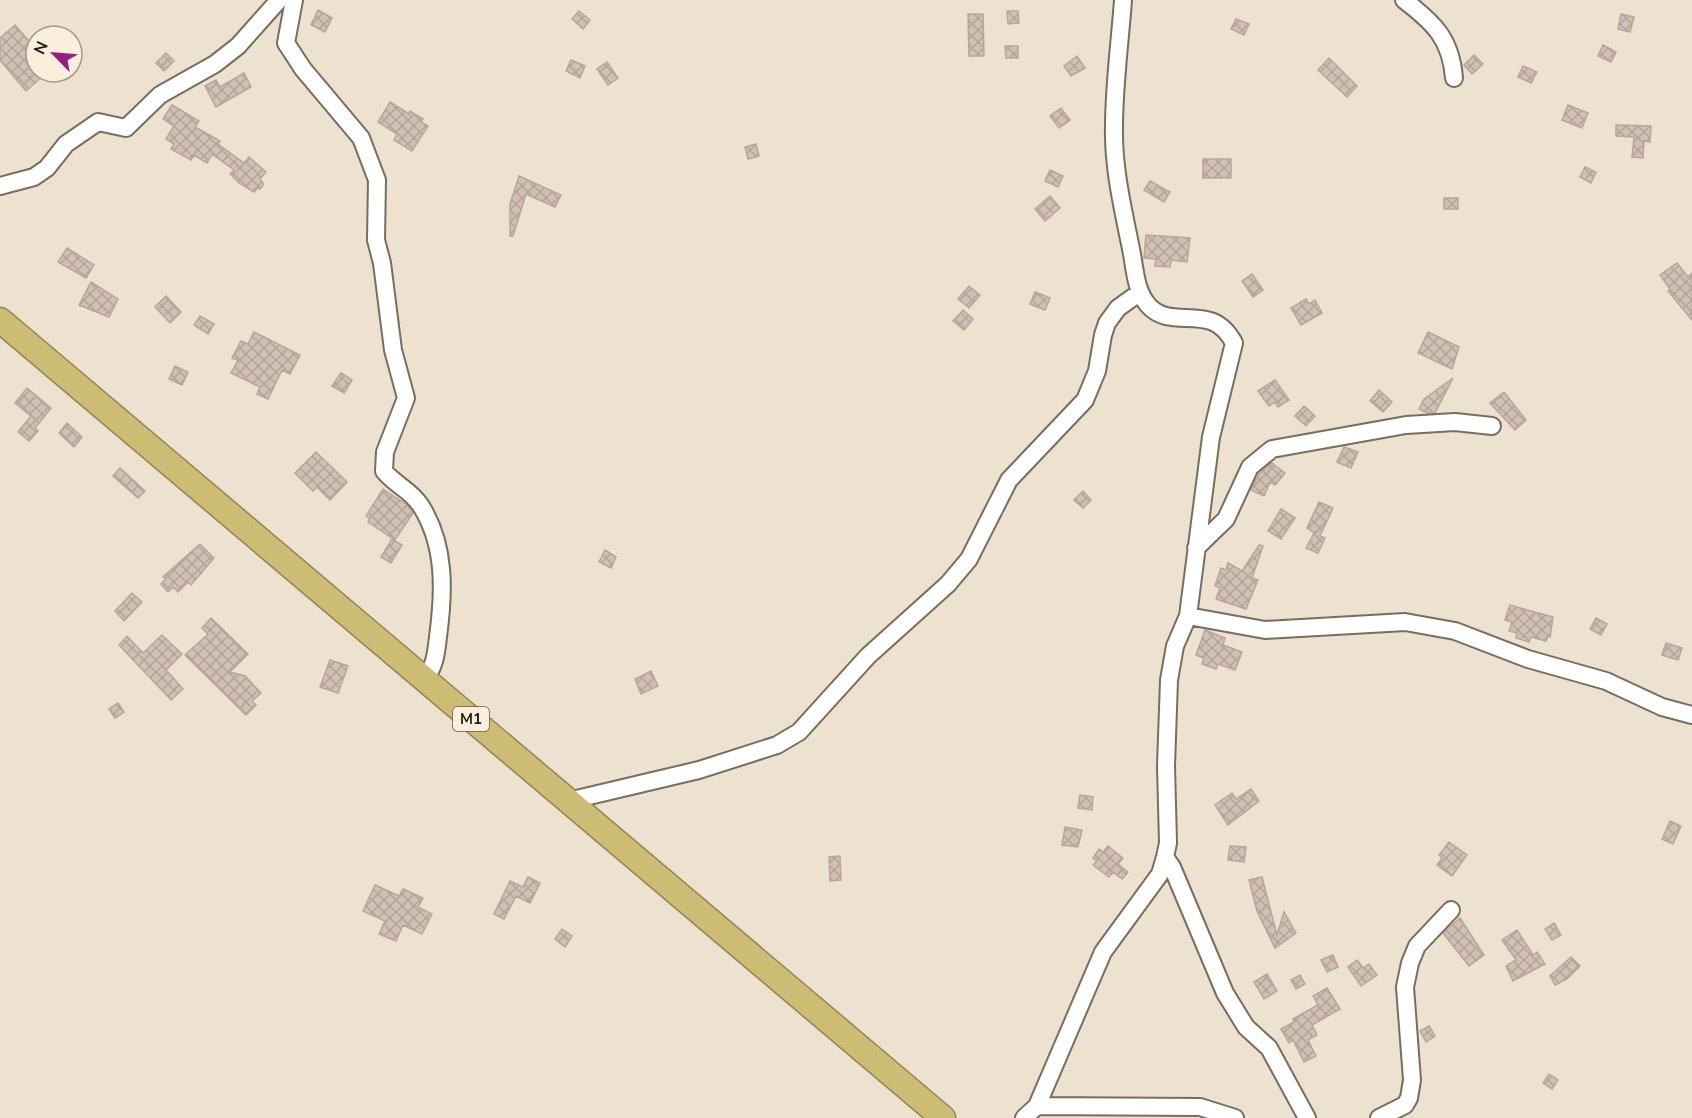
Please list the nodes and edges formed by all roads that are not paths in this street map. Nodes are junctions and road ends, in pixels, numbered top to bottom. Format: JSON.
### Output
{"nodes":[{"id":1,"x":279,"y":0,"type":"edge"},
{"id":2,"x":294,"y":0,"type":"edge"},
{"id":3,"x":1123,"y":0,"type":"edge"},
{"id":4,"x":1404,"y":0,"type":"edge"},
{"id":5,"x":1454,"y":78,"type":"dead end"},
{"id":6,"x":0,"y":186,"type":"edge"},
{"id":7,"x":1139,"y":293,"type":"junction"},
{"id":8,"x":0,"y":320,"type":"edge"},
{"id":9,"x":1492,"y":426,"type":"dead end"},
{"id":10,"x":1196,"y":548,"type":"junction"},
{"id":11,"x":1188,"y":616,"type":"junction"},
{"id":12,"x":424,"y":680,"type":"junction"},
{"id":13,"x":1692,"y":716,"type":"edge"},
{"id":14,"x":568,"y":801,"type":"junction"},
{"id":15,"x":1165,"y":857,"type":"junction"},
{"id":16,"x":1451,"y":910,"type":"dead end"},
{"id":17,"x":1037,"y":1106,"type":"junction"},
{"id":18,"x":943,"y":1118,"type":"edge"},
{"id":19,"x":1024,"y":1118,"type":"edge"},
{"id":20,"x":1235,"y":1118,"type":"edge"},
{"id":21,"x":1307,"y":1118,"type":"edge"},
{"id":22,"x":1379,"y":1118,"type":"edge"}],
"edges":[{"from":1,"to":6,"type":"street"},
{"from":2,"to":12,"type":"street"},
{"from":3,"to":7,"type":"street"},
{"from":4,"to":5,"type":"street"},
{"from":7,"to":10,"type":"street"},
{"from":7,"to":14,"type":"street"},
{"from":8,"to":12,"type":"highway","number":"M1"},
{"from":9,"to":10,"type":"street"},
{"from":10,"to":11,"type":"street"},
{"from":11,"to":13,"type":"street"},
{"from":11,"to":15,"type":"street"},
{"from":12,"to":14,"type":"highway","number":"M1"},
{"from":14,"to":18,"type":"highway","number":"M1"},
{"from":15,"to":17,"type":"street"},
{"from":15,"to":21,"type":"street"},
{"from":16,"to":22,"type":"street"},
{"from":17,"to":19,"type":"street"},
{"from":17,"to":20,"type":"street"}]}
